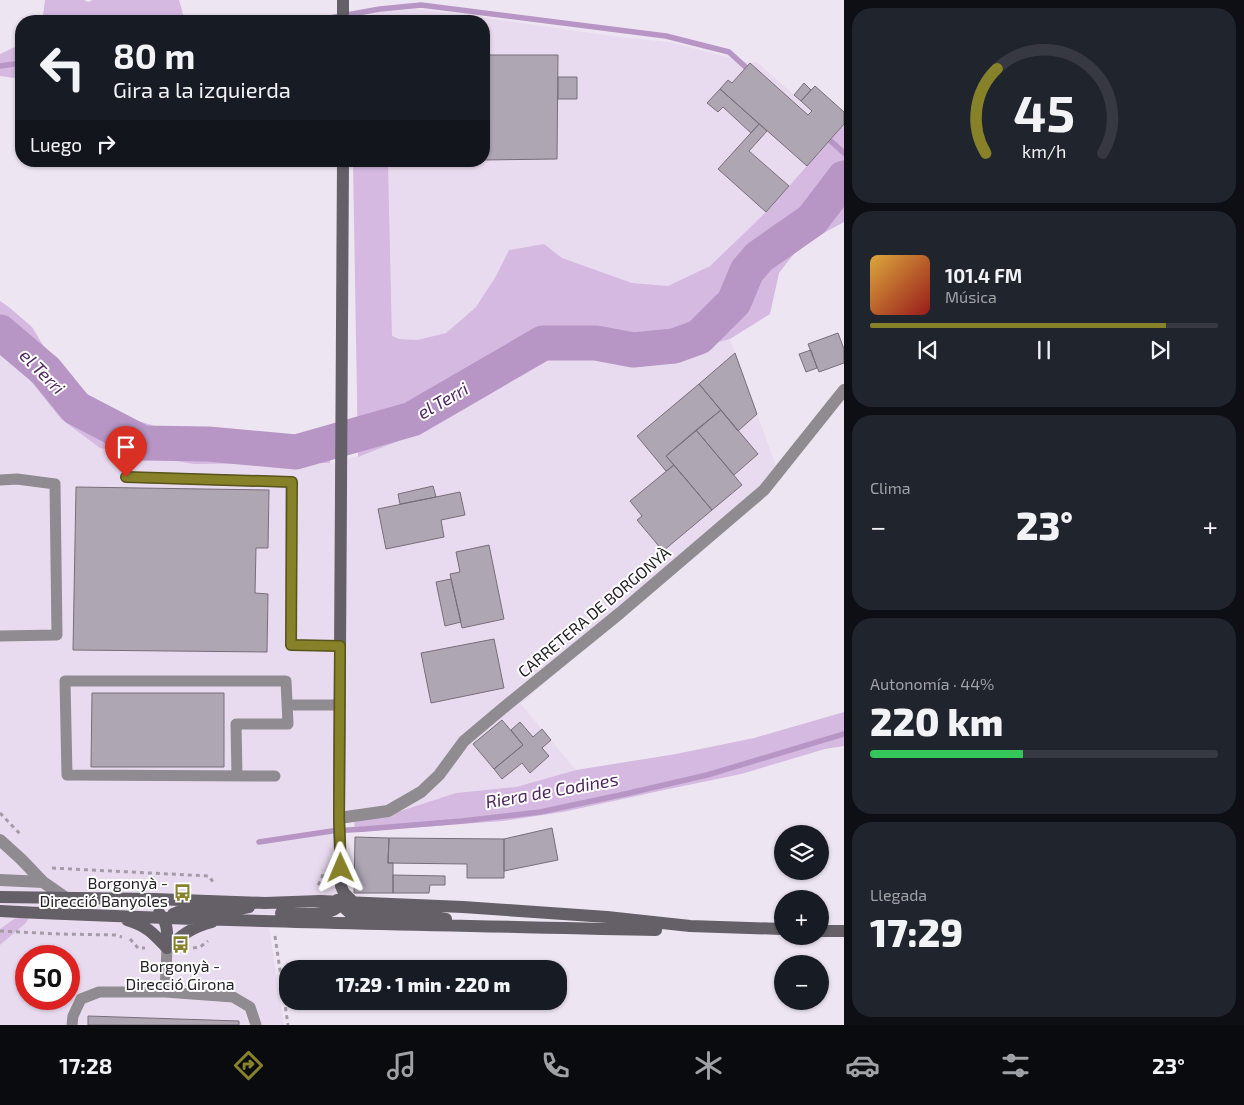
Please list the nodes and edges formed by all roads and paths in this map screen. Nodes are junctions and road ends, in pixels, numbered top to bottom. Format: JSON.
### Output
{"nodes":[{"id":1,"x":344,"y":0,"type":"edge"},
{"id":2,"x":343,"y":15,"type":"edge"},
{"id":3,"x":343,"y":167,"type":"edge"},
{"id":4,"x":844,"y":390,"type":"edge"},
{"id":5,"x":126,"y":477,"type":"dead end"},
{"id":6,"x":0,"y":480,"type":"edge"},
{"id":7,"x":0,"y":636,"type":"edge"},
{"id":8,"x":340,"y":646,"type":"junction"},
{"id":9,"x":287,"y":705,"type":"junction"},
{"id":10,"x":340,"y":705,"type":"junction"},
{"id":11,"x":237,"y":776,"type":"junction"},
{"id":12,"x":275,"y":776,"type":"dead end"},
{"id":13,"x":339,"y":818,"type":"junction"},
{"id":14,"x":0,"y":840,"type":"edge"},
{"id":15,"x":340,"y":850,"type":"junction"},
{"id":16,"x":52,"y":868,"type":"dead end"},
{"id":17,"x":209,"y":876,"type":"dead end"},
{"id":18,"x":0,"y":880,"type":"edge"},
{"id":19,"x":43,"y":882,"type":"junction"},
{"id":20,"x":317,"y":887,"type":"dead end"},
{"id":21,"x":0,"y":897,"type":"edge"},
{"id":22,"x":66,"y":898,"type":"junction"},
{"id":23,"x":340,"y":898,"type":"junction"},
{"id":24,"x":265,"y":902,"type":"junction"},
{"id":25,"x":0,"y":911,"type":"edge"},
{"id":26,"x":112,"y":916,"type":"junction"},
{"id":27,"x":223,"y":919,"type":"junction"},
{"id":28,"x":167,"y":920,"type":"junction"},
{"id":29,"x":244,"y":920,"type":"junction"},
{"id":30,"x":690,"y":926,"type":"junction"},
{"id":31,"x":494,"y":927,"type":"junction"},
{"id":32,"x":774,"y":929,"type":"edge"},
{"id":33,"x":829,"y":931,"type":"edge"},
{"id":34,"x":274,"y":932,"type":"dead end"},
{"id":35,"x":844,"y":932,"type":"edge"},
{"id":36,"x":167,"y":948,"type":"junction"},
{"id":37,"x":165,"y":992,"type":"junction"},
{"id":38,"x":72,"y":1025,"type":"edge"},
{"id":39,"x":256,"y":1025,"type":"edge"},
{"id":40,"x":288,"y":1025,"type":"edge"}],
"edges":[{"from":1,"to":2,"type":"main road"},
{"from":3,"to":8,"type":"main road"},
{"from":4,"to":13,"type":"street","name":"CARRETERA DE BORGONYÀ"},
{"from":5,"to":8,"type":"lane"},
{"from":6,"to":7,"type":"lane"},
{"from":8,"to":10,"type":"main road"},
{"from":9,"to":10,"type":"lane"},
{"from":9,"to":11,"type":"lane"},
{"from":9,"to":11,"type":"lane"},
{"from":10,"to":13,"type":"main road"},
{"from":11,"to":12,"type":"lane"},
{"from":13,"to":15,"type":"main road"},
{"from":14,"to":19,"type":"street"},
{"from":15,"to":20,"type":"path"},
{"from":15,"to":23,"type":"main road"},
{"from":16,"to":17,"type":"path"},
{"from":18,"to":19,"type":"street"},
{"from":19,"to":22,"type":"street"},
{"from":21,"to":22,"type":"main road"},
{"from":22,"to":24,"type":"main road"},
{"from":22,"to":28,"type":"main road"},
{"from":23,"to":24,"type":"main road"},
{"from":23,"to":29,"type":"main road"},
{"from":23,"to":30,"type":"main road"},
{"from":23,"to":31,"type":"main road"},
{"from":24,"to":28,"type":"main road"},
{"from":25,"to":26,"type":"main road"},
{"from":26,"to":28,"type":"main road"},
{"from":26,"to":36,"type":"main road"},
{"from":27,"to":28,"type":"main road"},
{"from":27,"to":29,"type":"main road"},
{"from":27,"to":36,"type":"main road"},
{"from":28,"to":36,"type":"main road"},
{"from":29,"to":31,"type":"main road"},
{"from":30,"to":31,"type":"main road"},
{"from":30,"to":32,"type":"main road"},
{"from":33,"to":35,"type":"main road"},
{"from":34,"to":40,"type":"path"},
{"from":36,"to":37,"type":"lane"},
{"from":37,"to":38,"type":"lane"},
{"from":37,"to":39,"type":"lane"}]}
